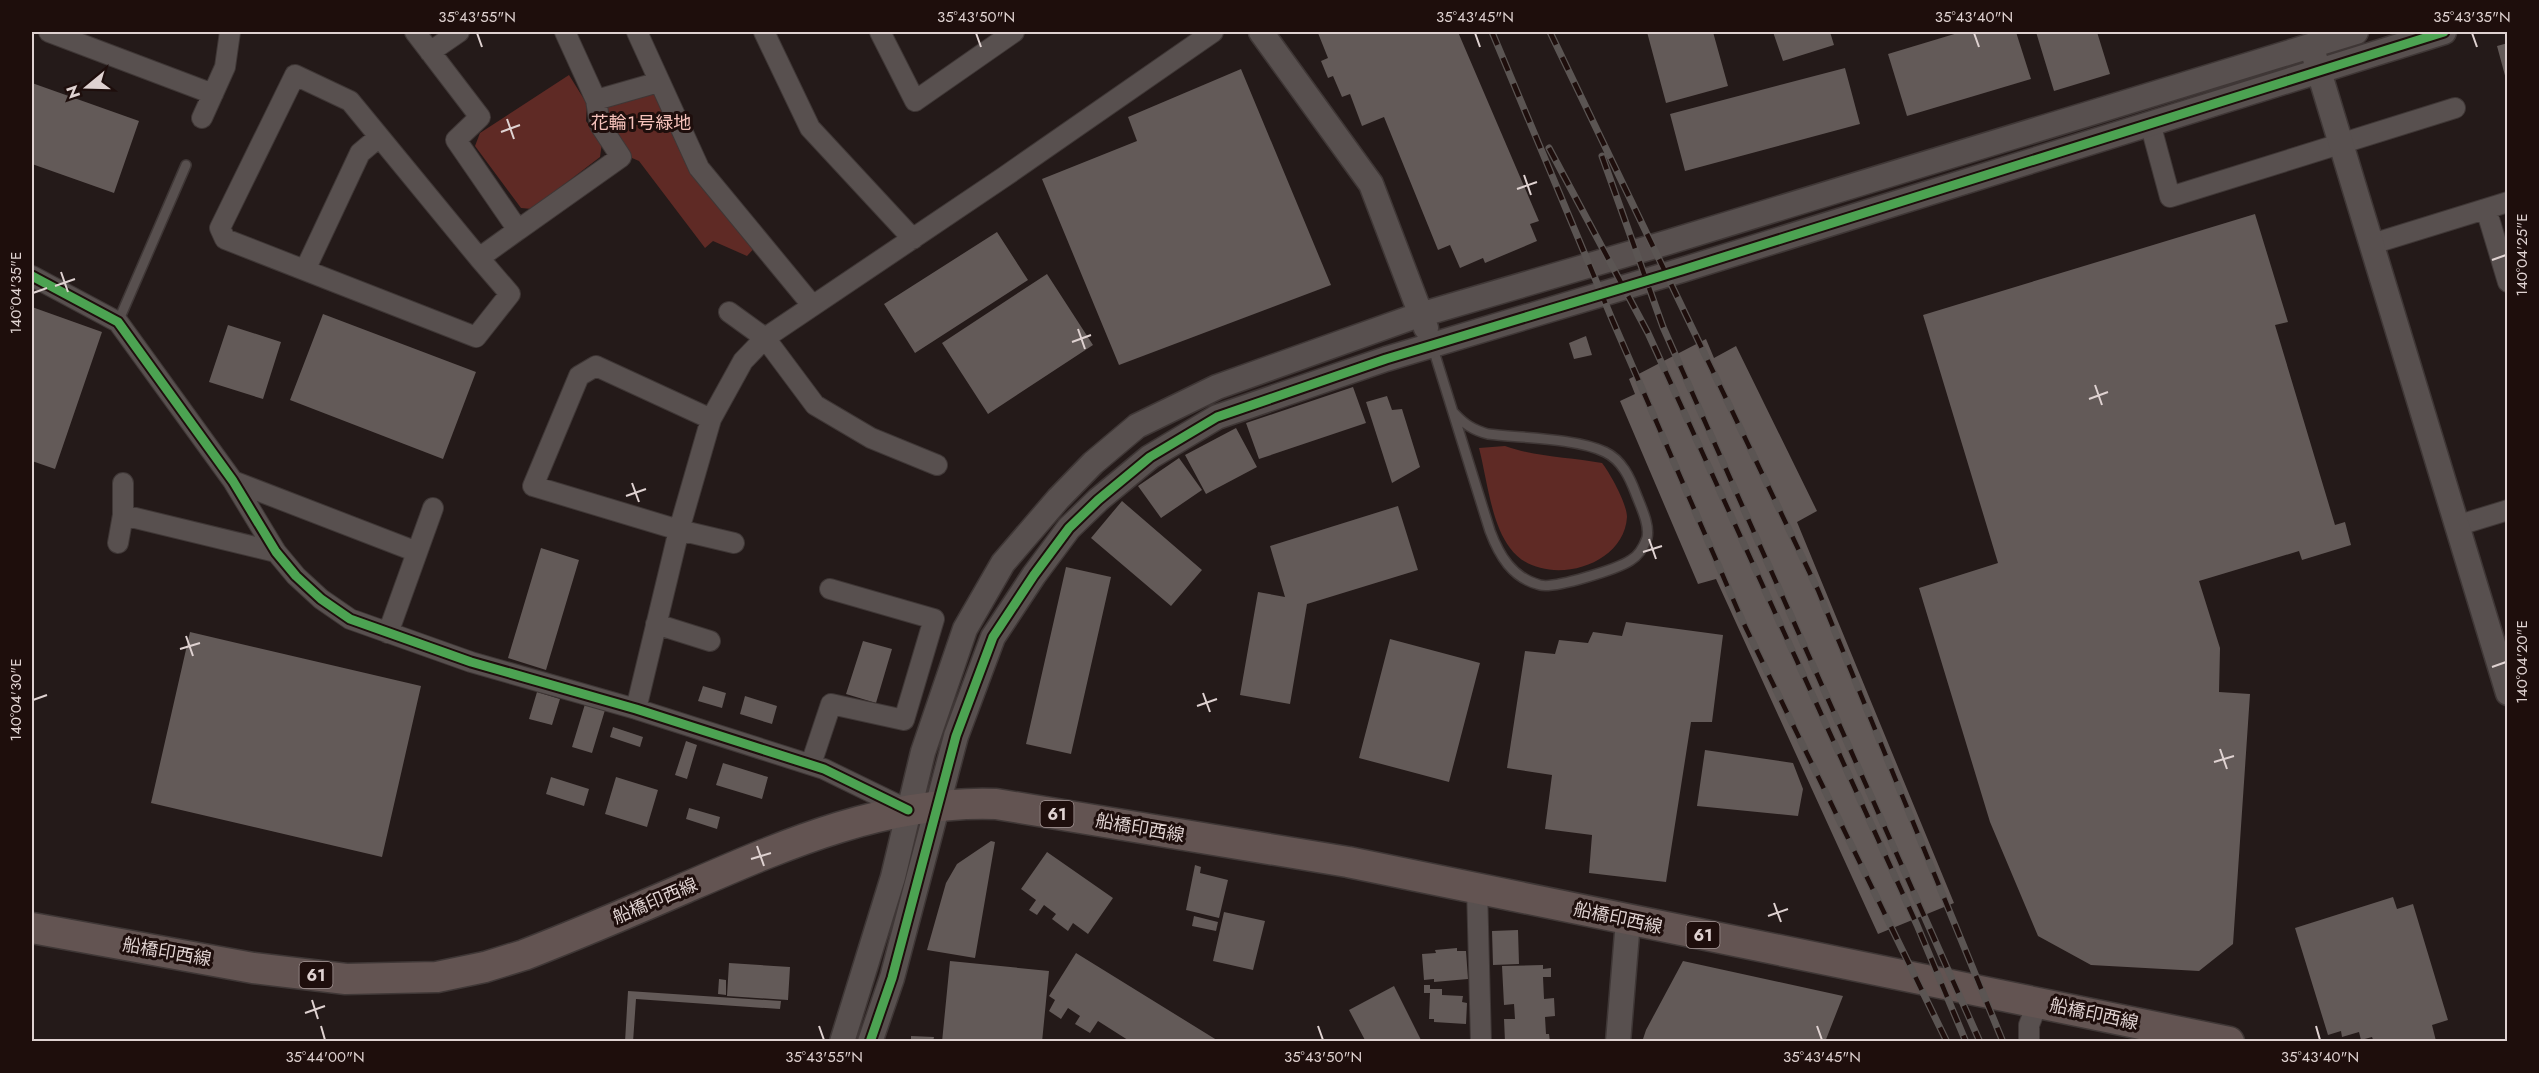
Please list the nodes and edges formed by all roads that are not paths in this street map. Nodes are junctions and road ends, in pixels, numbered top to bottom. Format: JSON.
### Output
{"nodes":[{"id":1,"x":49,"y":32,"type":"edge"},
{"id":2,"x":230,"y":32,"type":"edge"},
{"id":3,"x":415,"y":32,"type":"edge"},
{"id":4,"x":459,"y":32,"type":"edge"},
{"id":5,"x":565,"y":32,"type":"edge"},
{"id":6,"x":637,"y":32,"type":"edge"},
{"id":7,"x":765,"y":32,"type":"edge"},
{"id":8,"x":880,"y":32,"type":"edge"},
{"id":9,"x":1014,"y":32,"type":"edge"},
{"id":10,"x":1213,"y":32,"type":"edge"},
{"id":11,"x":1261,"y":32,"type":"edge"},
{"id":12,"x":2356,"y":32,"type":"edge"},
{"id":13,"x":2444,"y":32,"type":"edge"},
{"id":14,"x":992,"y":38,"type":"edge"},
{"id":15,"x":2309,"y":38,"type":"edge"},
{"id":16,"x":430,"y":52,"type":"junction"},
{"id":17,"x":2319,"y":70,"type":"junction"},
{"id":18,"x":659,"y":82,"type":"junction"},
{"id":19,"x":213,"y":94,"type":"junction"},
{"id":20,"x":596,"y":100,"type":"junction"},
{"id":21,"x":2455,"y":108,"type":"dead end"},
{"id":22,"x":202,"y":118,"type":"dead end"},
{"id":23,"x":2150,"y":123,"type":"junction"},
{"id":24,"x":379,"y":136,"type":"junction"},
{"id":25,"x":2342,"y":143,"type":"junction"},
{"id":26,"x":186,"y":165,"type":"dead end"},
{"id":27,"x":2508,"y":202,"type":"edge"},
{"id":28,"x":2486,"y":208,"type":"junction"},
{"id":29,"x":518,"y":230,"type":"junction"},
{"id":30,"x":913,"y":239,"type":"junction"},
{"id":31,"x":2372,"y":244,"type":"junction"},
{"id":32,"x":479,"y":258,"type":"junction"},
{"id":33,"x":305,"y":270,"type":"junction"},
{"id":34,"x":32,"y":276,"type":"edge"},
{"id":35,"x":2508,"y":282,"type":"edge"},
{"id":36,"x":812,"y":305,"type":"junction"},
{"id":37,"x":729,"y":312,"type":"dead end"},
{"id":38,"x":1421,"y":314,"type":"junction"},
{"id":39,"x":118,"y":322,"type":"junction"},
{"id":40,"x":765,"y":338,"type":"junction"},
{"id":41,"x":1431,"y":345,"type":"junction"},
{"id":42,"x":1454,"y":413,"type":"junction"},
{"id":43,"x":711,"y":419,"type":"junction"},
{"id":44,"x":937,"y":465,"type":"dead end"},
{"id":45,"x":233,"y":481,"type":"junction"},
{"id":46,"x":123,"y":483,"type":"dead end"},
{"id":47,"x":433,"y":508,"type":"dead end"},
{"id":48,"x":2508,"y":510,"type":"edge"},
{"id":49,"x":123,"y":515,"type":"junction"},
{"id":50,"x":2456,"y":526,"type":"junction"},
{"id":51,"x":679,"y":530,"type":"junction"},
{"id":52,"x":118,"y":543,"type":"dead end"},
{"id":53,"x":734,"y":543,"type":"dead end"},
{"id":54,"x":276,"y":552,"type":"junction"},
{"id":55,"x":417,"y":552,"type":"junction"},
{"id":56,"x":830,"y":589,"type":"dead end"},
{"id":57,"x":656,"y":624,"type":"junction"},
{"id":58,"x":388,"y":633,"type":"junction"},
{"id":59,"x":710,"y":641,"type":"dead end"},
{"id":60,"x":2508,"y":693,"type":"edge"},
{"id":61,"x":636,"y":709,"type":"junction"},
{"id":62,"x":811,"y":764,"type":"junction"},
{"id":63,"x":938,"y":806,"type":"junction"},
{"id":64,"x":908,"y":810,"type":"junction"},
{"id":65,"x":1477,"y":888,"type":"junction"},
{"id":66,"x":1628,"y":921,"type":"junction"},
{"id":67,"x":32,"y":928,"type":"edge"},
{"id":68,"x":2038,"y":1002,"type":"junction"},
{"id":69,"x":842,"y":1041,"type":"edge"},
{"id":70,"x":870,"y":1041,"type":"edge"},
{"id":71,"x":1481,"y":1041,"type":"edge"},
{"id":72,"x":1618,"y":1041,"type":"edge"},
{"id":73,"x":2029,"y":1041,"type":"edge"},
{"id":74,"x":2229,"y":1041,"type":"edge"}],
"edges":[{"from":1,"to":19,"type":"street"},
{"from":2,"to":19,"type":"street"},
{"from":3,"to":16,"type":"street"},
{"from":4,"to":16,"type":"street"},
{"from":5,"to":20,"type":"street"},
{"from":6,"to":18,"type":"street"},
{"from":7,"to":30,"type":"street"},
{"from":8,"to":14,"type":"street"},
{"from":9,"to":14,"type":"street"},
{"from":10,"to":30,"type":"street"},
{"from":11,"to":38,"type":"street"},
{"from":12,"to":15,"type":"street"},
{"from":13,"to":17,"type":"street"},
{"from":15,"to":17,"type":"street"},
{"from":15,"to":38,"type":"street"},
{"from":16,"to":29,"type":"street"},
{"from":17,"to":23,"type":"street"},
{"from":17,"to":25,"type":"street"},
{"from":18,"to":20,"type":"street"},
{"from":18,"to":36,"type":"street"},
{"from":19,"to":22,"type":"street"},
{"from":20,"to":29,"type":"street"},
{"from":21,"to":25,"type":"street"},
{"from":23,"to":25,"type":"street"},
{"from":23,"to":41,"type":"street"},
{"from":24,"to":32,"type":"street"},
{"from":24,"to":33,"type":"street"},
{"from":24,"to":33,"type":"street"},
{"from":25,"to":31,"type":"street"},
{"from":26,"to":39,"type":"lane"},
{"from":27,"to":28,"type":"street"},
{"from":28,"to":31,"type":"street"},
{"from":28,"to":35,"type":"street"},
{"from":29,"to":32,"type":"street"},
{"from":30,"to":36,"type":"street"},
{"from":31,"to":50,"type":"street"},
{"from":32,"to":33,"type":"street"},
{"from":34,"to":39,"type":"street"},
{"from":36,"to":40,"type":"street"},
{"from":37,"to":40,"type":"street"},
{"from":38,"to":41,"type":"street"},
{"from":38,"to":64,"type":"street"},
{"from":39,"to":45,"type":"street"},
{"from":40,"to":43,"type":"street"},
{"from":40,"to":44,"type":"street"},
{"from":41,"to":42,"type":"lane"},
{"from":41,"to":63,"type":"street"},
{"from":42,"to":42,"type":"lane"},
{"from":43,"to":51,"type":"street"},
{"from":43,"to":51,"type":"street"},
{"from":45,"to":54,"type":"street"},
{"from":45,"to":55,"type":"street"},
{"from":46,"to":49,"type":"street"},
{"from":47,"to":55,"type":"street"},
{"from":48,"to":50,"type":"street"},
{"from":49,"to":52,"type":"street"},
{"from":49,"to":54,"type":"street"},
{"from":50,"to":60,"type":"street"},
{"from":51,"to":53,"type":"street"},
{"from":51,"to":57,"type":"street"},
{"from":54,"to":58,"type":"street"},
{"from":55,"to":58,"type":"street"},
{"from":56,"to":62,"type":"street"},
{"from":57,"to":59,"type":"street"},
{"from":57,"to":61,"type":"street"},
{"from":58,"to":61,"type":"street"},
{"from":61,"to":62,"type":"street"},
{"from":62,"to":64,"type":"street"},
{"from":63,"to":64,"type":"main road","name":"船橋印西線","number":"61"},
{"from":63,"to":65,"type":"main road","name":"船橋印西線","number":"61"},
{"from":63,"to":70,"type":"street"},
{"from":64,"to":67,"type":"main road","name":"船橋印西線","number":"61"},
{"from":64,"to":69,"type":"street"},
{"from":65,"to":66,"type":"main road","name":"船橋印西線","number":"61"},
{"from":65,"to":71,"type":"street"},
{"from":66,"to":68,"type":"main road","name":"船橋印西線","number":"61"},
{"from":66,"to":72,"type":"street"},
{"from":68,"to":73,"type":"street"},
{"from":68,"to":74,"type":"main road","name":"船橋印西線","number":"61"}]}
